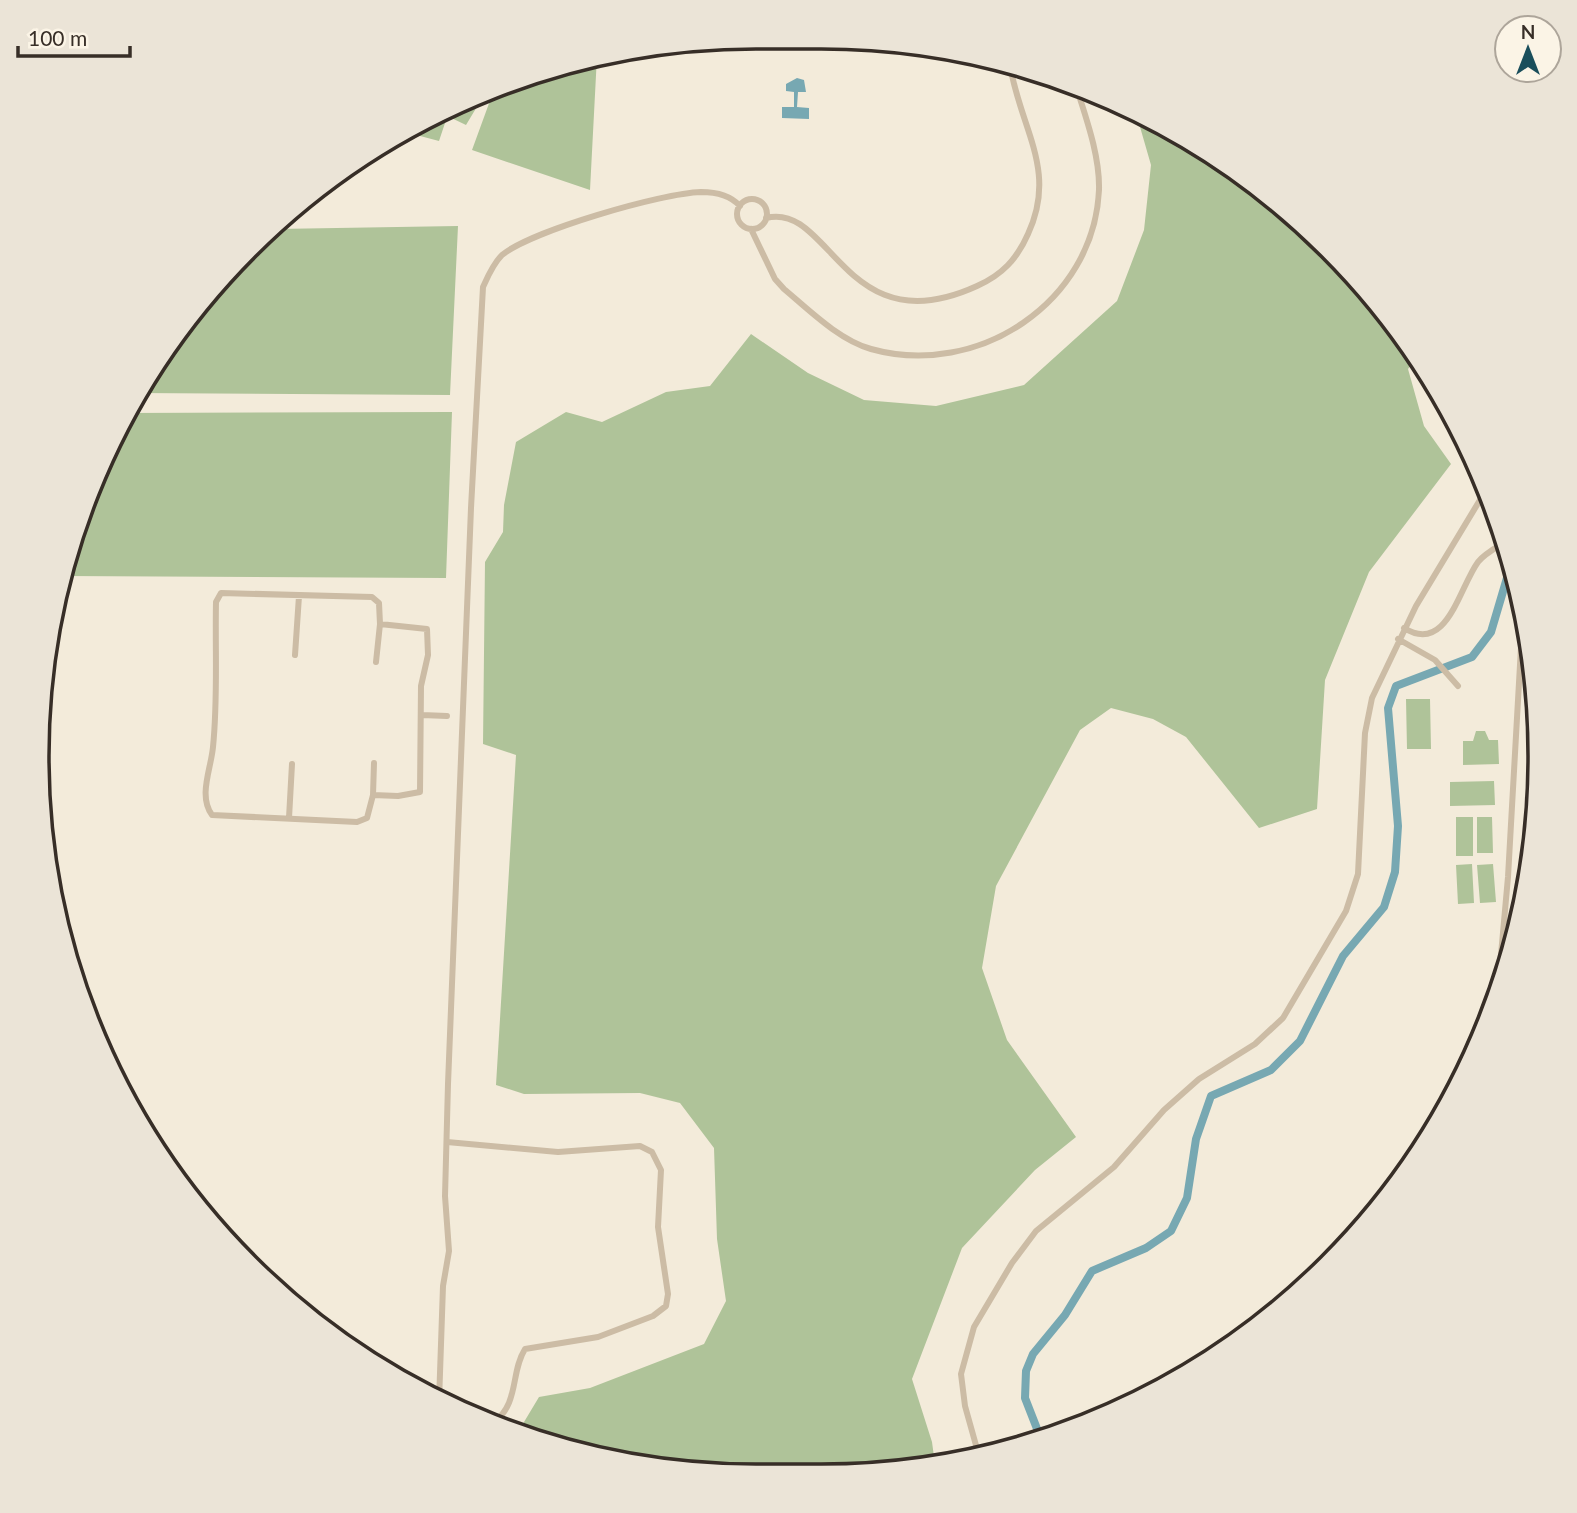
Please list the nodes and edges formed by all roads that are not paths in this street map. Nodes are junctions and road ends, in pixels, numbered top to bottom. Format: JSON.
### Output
{"nodes":[{"id":1,"x":1012,"y":75,"type":"edge"},
{"id":2,"x":1080,"y":99,"type":"edge"},
{"id":3,"x":740,"y":206,"type":"junction"},
{"id":4,"x":766,"y":218,"type":"junction"},
{"id":5,"x":751,"y":229,"type":"junction"},
{"id":6,"x":1480,"y":501,"type":"edge"},
{"id":7,"x":1496,"y":548,"type":"edge"},
{"id":8,"x":299,"y":596,"type":"junction"},
{"id":9,"x":380,"y":624,"type":"junction"},
{"id":10,"x":1404,"y":628,"type":"junction"},
{"id":11,"x":1398,"y":639,"type":"junction"},
{"id":12,"x":1520,"y":652,"type":"edge"},
{"id":13,"x":295,"y":655,"type":"dead end"},
{"id":14,"x":376,"y":662,"type":"dead end"},
{"id":15,"x":1458,"y":686,"type":"dead end"},
{"id":16,"x":422,"y":715,"type":"junction"},
{"id":17,"x":447,"y":716,"type":"dead end"},
{"id":18,"x":374,"y":763,"type":"dead end"},
{"id":19,"x":292,"y":764,"type":"dead end"},
{"id":20,"x":373,"y":794,"type":"junction"},
{"id":21,"x":289,"y":818,"type":"junction"},
{"id":22,"x":1502,"y":947,"type":"edge"},
{"id":23,"x":447,"y":1142,"type":"junction"},
{"id":24,"x":439,"y":1389,"type":"edge"},
{"id":25,"x":501,"y":1415,"type":"edge"},
{"id":26,"x":976,"y":1446,"type":"edge"}],
"edges":[{"from":1,"to":4,"type":"street"},
{"from":2,"to":5,"type":"street"},
{"from":3,"to":4,"type":"street"},
{"from":3,"to":5,"type":"street"},
{"from":3,"to":23,"type":"street"},
{"from":4,"to":5,"type":"street"},
{"from":6,"to":10,"type":"street"},
{"from":7,"to":10,"type":"street"},
{"from":8,"to":9,"type":"street"},
{"from":8,"to":13,"type":"street"},
{"from":8,"to":21,"type":"street"},
{"from":9,"to":14,"type":"street"},
{"from":9,"to":16,"type":"street"},
{"from":10,"to":11,"type":"street"},
{"from":11,"to":15,"type":"street"},
{"from":11,"to":26,"type":"street"},
{"from":12,"to":22,"type":"street"},
{"from":16,"to":17,"type":"street"},
{"from":16,"to":20,"type":"street"},
{"from":18,"to":20,"type":"street"},
{"from":19,"to":21,"type":"street"},
{"from":20,"to":21,"type":"street"},
{"from":23,"to":24,"type":"street"},
{"from":23,"to":25,"type":"street"}]}
